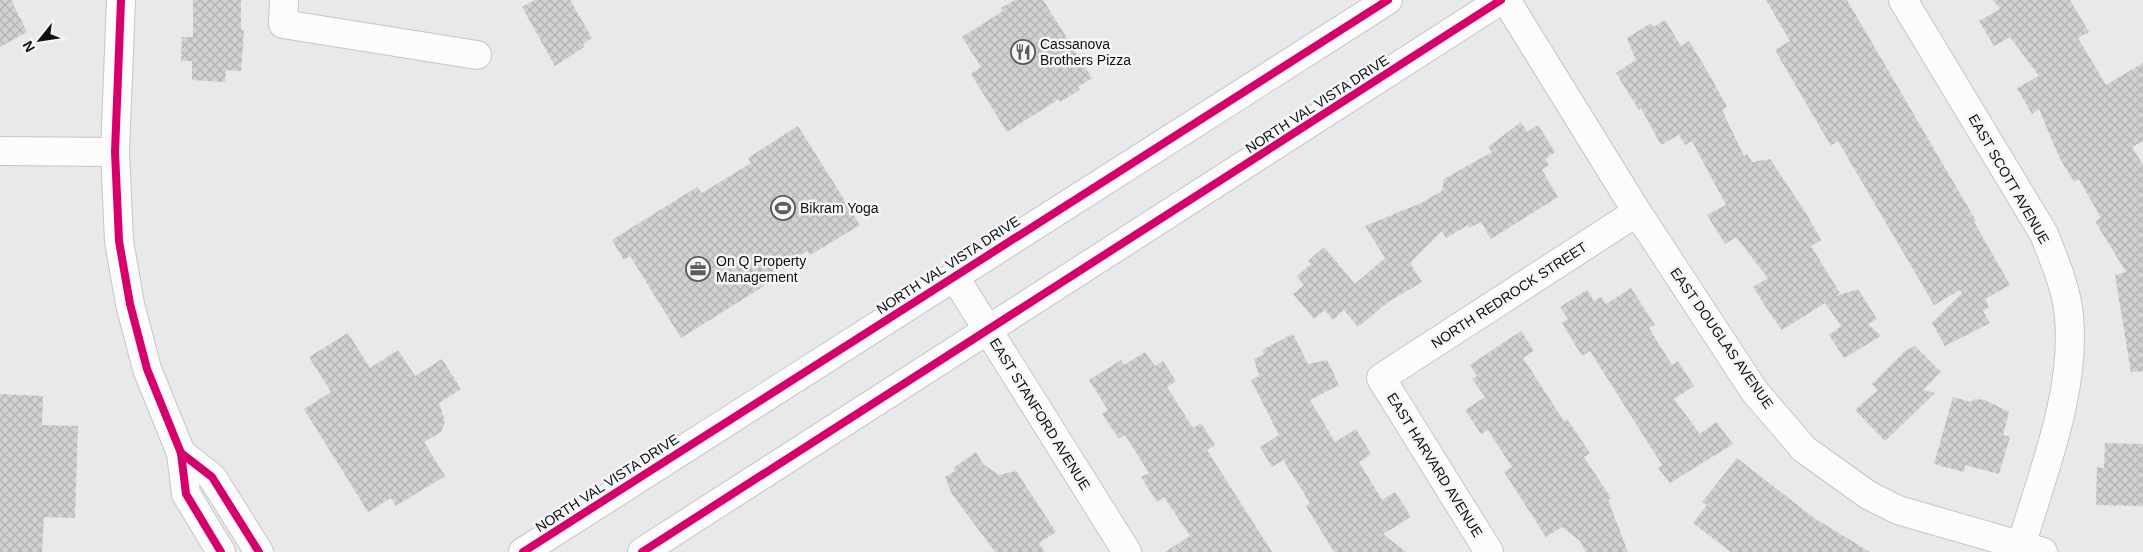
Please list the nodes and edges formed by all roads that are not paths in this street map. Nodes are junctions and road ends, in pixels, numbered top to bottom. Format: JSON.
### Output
{"nodes":[{"id":1,"x":121,"y":0,"type":"edge"},
{"id":2,"x":1388,"y":0,"type":"edge"},
{"id":3,"x":1501,"y":0,"type":"edge"},
{"id":4,"x":1506,"y":0,"type":"edge"},
{"id":5,"x":1903,"y":0,"type":"edge"},
{"id":6,"x":284,"y":12,"type":"edge"},
{"id":7,"x":476,"y":55,"type":"dead end"},
{"id":8,"x":0,"y":150,"type":"edge"},
{"id":9,"x":115,"y":152,"type":"junction"},
{"id":10,"x":1637,"y":212,"type":"junction"},
{"id":11,"x":954,"y":276,"type":"junction"},
{"id":12,"x":988,"y":331,"type":"junction"},
{"id":13,"x":1380,"y":378,"type":"joint"},
{"id":14,"x":181,"y":453,"type":"junction"},
{"id":15,"x":2032,"y":549,"type":"edge"},
{"id":16,"x":221,"y":552,"type":"edge"},
{"id":17,"x":259,"y":552,"type":"edge"},
{"id":18,"x":523,"y":552,"type":"edge"},
{"id":19,"x":642,"y":552,"type":"edge"},
{"id":20,"x":1127,"y":552,"type":"edge"},
{"id":21,"x":1489,"y":552,"type":"edge"}],
"edges":[{"from":1,"to":9,"type":"street"},
{"from":2,"to":11,"type":"street","name":"NORTH VAL VISTA DRIVE"},
{"from":3,"to":12,"type":"street","name":"NORTH VAL VISTA DRIVE"},
{"from":4,"to":10,"type":"street","name":"EAST DOUGLAS AVENUE"},
{"from":5,"to":15,"type":"street","name":"EAST SCOTT AVENUE"},
{"from":6,"to":7,"type":"street"},
{"from":8,"to":9,"type":"street"},
{"from":9,"to":14,"type":"street"},
{"from":10,"to":13,"type":"street","name":"NORTH REDROCK STREET"},
{"from":10,"to":15,"type":"street","name":"EAST DOUGLAS AVENUE"},
{"from":11,"to":12,"type":"street","name":"EAST STANFORD AVENUE"},
{"from":11,"to":18,"type":"street","name":"NORTH VAL VISTA DRIVE"},
{"from":12,"to":19,"type":"street","name":"NORTH VAL VISTA DRIVE"},
{"from":12,"to":20,"type":"street","name":"EAST STANFORD AVENUE"},
{"from":13,"to":21,"type":"street","name":"EAST HARVARD AVENUE"},
{"from":14,"to":16,"type":"street"},
{"from":14,"to":17,"type":"street"}]}
